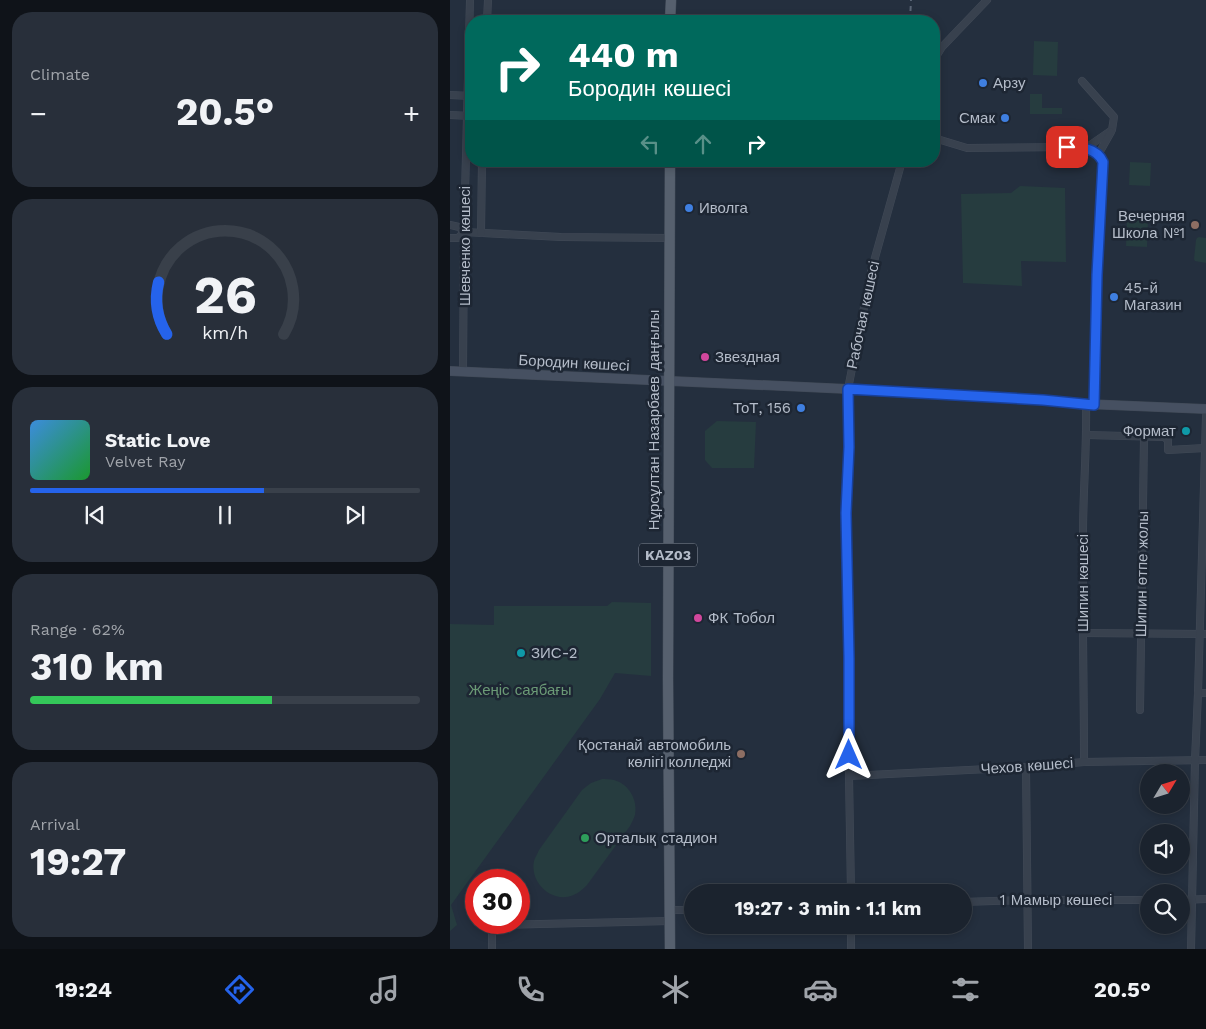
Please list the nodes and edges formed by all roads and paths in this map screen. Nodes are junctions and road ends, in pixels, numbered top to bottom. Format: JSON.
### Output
{"nodes":[{"id":1,"x":470,"y":0,"type":"edge"},
{"id":2,"x":488,"y":0,"type":"edge"},
{"id":3,"x":670,"y":0,"type":"edge"},
{"id":4,"x":987,"y":0,"type":"edge"},
{"id":5,"x":470,"y":15,"type":"edge"},
{"id":6,"x":487,"y":15,"type":"edge"},
{"id":7,"x":670,"y":15,"type":"edge"},
{"id":8,"x":940,"y":50,"type":"edge"},
{"id":9,"x":1082,"y":81,"type":"dead end"},
{"id":10,"x":450,"y":95,"type":"edge"},
{"id":11,"x":465,"y":96,"type":"edge"},
{"id":12,"x":450,"y":115,"type":"edge"},
{"id":13,"x":465,"y":116,"type":"edge"},
{"id":14,"x":1112,"y":130,"type":"junction"},
{"id":15,"x":940,"y":140,"type":"edge"},
{"id":16,"x":1086,"y":148,"type":"junction"},
{"id":17,"x":1098,"y":155,"type":"junction"},
{"id":18,"x":467,"y":167,"type":"edge"},
{"id":19,"x":482,"y":167,"type":"edge"},
{"id":20,"x":670,"y":167,"type":"edge"},
{"id":21,"x":900,"y":167,"type":"edge"},
{"id":22,"x":450,"y":225,"type":"edge"},
{"id":23,"x":464,"y":232,"type":"junction"},
{"id":24,"x":481,"y":233,"type":"junction"},
{"id":25,"x":450,"y":238,"type":"edge"},
{"id":26,"x":670,"y":238,"type":"junction"},
{"id":27,"x":450,"y":371,"type":"edge"},
{"id":28,"x":463,"y":372,"type":"junction"},
{"id":29,"x":669,"y":382,"type":"junction"},
{"id":30,"x":848,"y":389,"type":"junction"},
{"id":31,"x":1090,"y":404,"type":"junction"},
{"id":32,"x":1206,"y":409,"type":"edge"},
{"id":33,"x":1206,"y":416,"type":"edge"},
{"id":34,"x":1087,"y":436,"type":"junction"},
{"id":35,"x":1144,"y":437,"type":"junction"},
{"id":36,"x":1205,"y":448,"type":"edge"},
{"id":37,"x":1204,"y":522,"type":"edge"},
{"id":38,"x":1083,"y":633,"type":"junction"},
{"id":39,"x":1141,"y":633,"type":"junction"},
{"id":40,"x":1203,"y":633,"type":"edge"},
{"id":41,"x":1202,"y":693,"type":"edge"},
{"id":42,"x":1140,"y":710,"type":"dead end"},
{"id":43,"x":1195,"y":760,"type":"junction"},
{"id":44,"x":1206,"y":760,"type":"edge"},
{"id":45,"x":1084,"y":762,"type":"junction"},
{"id":46,"x":1026,"y":767,"type":"junction"},
{"id":47,"x":849,"y":776,"type":"junction"},
{"id":48,"x":851,"y":884,"type":"edge"},
{"id":49,"x":1206,"y":899,"type":"edge"},
{"id":50,"x":1027,"y":900,"type":"junction"},
{"id":51,"x":1140,"y":900,"type":"edge"},
{"id":52,"x":1191,"y":900,"type":"junction"},
{"id":53,"x":972,"y":902,"type":"edge"},
{"id":54,"x":684,"y":912,"type":"edge"},
{"id":55,"x":670,"y":916,"type":"junction"},
{"id":56,"x":851,"y":934,"type":"edge"},
{"id":57,"x":492,"y":949,"type":"edge"},
{"id":58,"x":670,"y":949,"type":"edge"},
{"id":59,"x":851,"y":949,"type":"edge"},
{"id":60,"x":1028,"y":949,"type":"edge"},
{"id":61,"x":1190,"y":949,"type":"edge"}],
"edges":[{"from":1,"to":5,"type":"street","name":"Шевченко көшесі"},
{"from":2,"to":6,"type":"street"},
{"from":3,"to":7,"type":"main road"},
{"from":4,"to":8,"type":"street"},
{"from":9,"to":14,"type":"street"},
{"from":10,"to":11,"type":"street"},
{"from":12,"to":13,"type":"street"},
{"from":14,"to":16,"type":"street"},
{"from":14,"to":17,"type":"street"},
{"from":15,"to":16,"type":"street"},
{"from":16,"to":17,"type":"street"},
{"from":17,"to":31,"type":"street","name":"Шипин көшесі"},
{"from":18,"to":23,"type":"street","name":"Шевченко көшесі"},
{"from":19,"to":24,"type":"street","name":"Шевченко көшесі"},
{"from":20,"to":26,"type":"main road","name":"Нұрсұлтан Назарбаев даңғылы","number":"KАZ03"},
{"from":21,"to":30,"type":"street","name":"Рабочая көшесі"},
{"from":22,"to":23,"type":"street"},
{"from":23,"to":24,"type":"street"},
{"from":23,"to":25,"type":"street"},
{"from":23,"to":28,"type":"street","name":"Шевченко көшесі"},
{"from":24,"to":26,"type":"street"},
{"from":26,"to":29,"type":"main road","name":"Нұрсұлтан Назарбаев даңғылы","number":"KАZ03"},
{"from":27,"to":28,"type":"street","name":"Бородин көшесі"},
{"from":28,"to":29,"type":"street","name":"Бородин көшесі"},
{"from":29,"to":30,"type":"street","name":"Бородин көшесі"},
{"from":29,"to":55,"type":"main road","name":"Нұрсұлтан Назарбаев даңғылы","number":"KАZ03"},
{"from":30,"to":31,"type":"street","name":"Бородин көшесі"},
{"from":30,"to":47,"type":"street","name":"Рабочая көшесі"},
{"from":31,"to":32,"type":"street","name":"Бородин көшесі"},
{"from":31,"to":34,"type":"street","name":"Шипин көшесі"},
{"from":33,"to":36,"type":"street"},
{"from":34,"to":35,"type":"street"},
{"from":34,"to":38,"type":"street","name":"Шипин көшесі"},
{"from":35,"to":36,"type":"street"},
{"from":35,"to":39,"type":"street","name":"Шипин өтпе жолы"},
{"from":36,"to":37,"type":"street"},
{"from":37,"to":40,"type":"street"},
{"from":38,"to":39,"type":"street"},
{"from":38,"to":45,"type":"street","name":"Шипин көшесі"},
{"from":39,"to":40,"type":"street"},
{"from":39,"to":42,"type":"street","name":"Шипин өтпе жолы"},
{"from":40,"to":41,"type":"street"},
{"from":41,"to":43,"type":"street"},
{"from":43,"to":44,"type":"street","name":"Чехов көшесі"},
{"from":43,"to":45,"type":"street","name":"Чехов көшесі"},
{"from":43,"to":52,"type":"street"},
{"from":45,"to":46,"type":"street","name":"Чехов көшесі"},
{"from":46,"to":47,"type":"street","name":"Чехов көшесі"},
{"from":46,"to":50,"type":"street"},
{"from":47,"to":48,"type":"street","name":"Рабочая көшесі"},
{"from":49,"to":52,"type":"street"},
{"from":50,"to":51,"type":"street","name":"1 Мамыр көшесі"},
{"from":50,"to":53,"type":"street","name":"1 Мамыр көшесі"},
{"from":50,"to":60,"type":"street"},
{"from":52,"to":61,"type":"street"},
{"from":54,"to":55,"type":"street"},
{"from":55,"to":57,"type":"street"},
{"from":55,"to":58,"type":"main road","name":"Нұрсұлтан Назарбаев даңғылы","number":"KАZ03"},
{"from":56,"to":59,"type":"street"}]}
